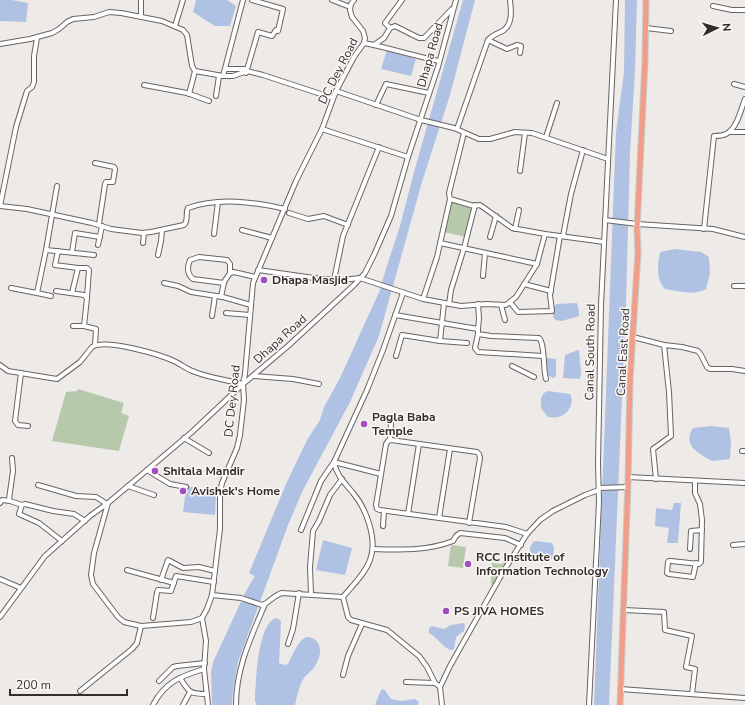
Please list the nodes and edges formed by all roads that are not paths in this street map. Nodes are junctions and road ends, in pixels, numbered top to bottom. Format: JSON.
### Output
{"nodes":[{"id":1,"x":141,"y":0,"type":"edge"},
{"id":2,"x":183,"y":0,"type":"edge"},
{"id":3,"x":243,"y":0,"type":"edge"},
{"id":4,"x":252,"y":0,"type":"edge"},
{"id":5,"x":332,"y":0,"type":"edge"},
{"id":6,"x":354,"y":0,"type":"edge"},
{"id":7,"x":402,"y":0,"type":"edge"},
{"id":8,"x":456,"y":0,"type":"edge"},
{"id":9,"x":510,"y":0,"type":"edge"},
{"id":10,"x":616,"y":0,"type":"edge"},
{"id":11,"x":646,"y":0,"type":"edge"},
{"id":12,"x":713,"y":6,"type":"dead end"},
{"id":13,"x":350,"y":7,"type":"junction"},
{"id":14,"x":454,"y":8,"type":"junction"},
{"id":15,"x":745,"y":10,"type":"edge"},
{"id":16,"x":141,"y":16,"type":"junction"},
{"id":17,"x":175,"y":26,"type":"junction"},
{"id":18,"x":390,"y":28,"type":"junction"},
{"id":19,"x":646,"y":28,"type":"junction"},
{"id":20,"x":671,"y":31,"type":"dead end"},
{"id":21,"x":37,"y":38,"type":"junction"},
{"id":22,"x":488,"y":40,"type":"junction"},
{"id":23,"x":364,"y":42,"type":"junction"},
{"id":24,"x":0,"y":44,"type":"edge"},
{"id":25,"x":374,"y":45,"type":"junction"},
{"id":26,"x":520,"y":53,"type":"dead end"},
{"id":27,"x":439,"y":61,"type":"junction"},
{"id":28,"x":225,"y":69,"type":"junction"},
{"id":29,"x":195,"y":71,"type":"junction"},
{"id":30,"x":247,"y":71,"type":"junction"},
{"id":31,"x":221,"y":76,"type":"junction"},
{"id":32,"x":734,"y":84,"type":"dead end"},
{"id":33,"x":144,"y":85,"type":"dead end"},
{"id":34,"x":745,"y":87,"type":"edge"},
{"id":35,"x":336,"y":91,"type":"junction"},
{"id":36,"x":430,"y":93,"type":"junction"},
{"id":37,"x":189,"y":94,"type":"junction"},
{"id":38,"x":216,"y":96,"type":"dead end"},
{"id":39,"x":333,"y":98,"type":"junction"},
{"id":40,"x":745,"y":99,"type":"edge"},
{"id":41,"x":209,"y":101,"type":"dead end"},
{"id":42,"x":557,"y":103,"type":"dead end"},
{"id":43,"x":376,"y":104,"type":"junction"},
{"id":44,"x":744,"y":106,"type":"edge"},
{"id":45,"x":421,"y":120,"type":"junction"},
{"id":46,"x":322,"y":129,"type":"junction"},
{"id":47,"x":455,"y":129,"type":"junction"},
{"id":48,"x":730,"y":132,"type":"junction"},
{"id":49,"x":745,"y":132,"type":"edge"},
{"id":50,"x":464,"y":133,"type":"junction"},
{"id":51,"x":525,"y":133,"type":"junction"},
{"id":52,"x":546,"y":137,"type":"junction"},
{"id":53,"x":379,"y":147,"type":"junction"},
{"id":54,"x":583,"y":150,"type":"junction"},
{"id":55,"x":408,"y":157,"type":"junction"},
{"id":56,"x":608,"y":158,"type":"junction"},
{"id":57,"x":95,"y":163,"type":"dead end"},
{"id":58,"x":520,"y":171,"type":"dead end"},
{"id":59,"x":57,"y":186,"type":"dead end"},
{"id":60,"x":2,"y":188,"type":"edge"},
{"id":61,"x":450,"y":198,"type":"junction"},
{"id":62,"x":218,"y":202,"type":"junction"},
{"id":63,"x":474,"y":205,"type":"junction"},
{"id":64,"x":0,"y":206,"type":"edge"},
{"id":65,"x":285,"y":209,"type":"junction"},
{"id":66,"x":519,"y":210,"type":"dead end"},
{"id":67,"x":289,"y":213,"type":"dead end"},
{"id":68,"x":52,"y":215,"type":"junction"},
{"id":69,"x":496,"y":216,"type":"junction"},
{"id":70,"x":605,"y":220,"type":"junction"},
{"id":71,"x":637,"y":224,"type":"junction"},
{"id":72,"x":100,"y":225,"type":"junction"},
{"id":73,"x":348,"y":225,"type":"junction"},
{"id":74,"x":516,"y":229,"type":"junction"},
{"id":75,"x":704,"y":229,"type":"junction"},
{"id":76,"x":162,"y":230,"type":"junction"},
{"id":77,"x":242,"y":230,"type":"dead end"},
{"id":78,"x":144,"y":233,"type":"junction"},
{"id":79,"x":214,"y":234,"type":"dead end"},
{"id":80,"x":545,"y":234,"type":"junction"},
{"id":81,"x":561,"y":236,"type":"junction"},
{"id":82,"x":100,"y":237,"type":"junction"},
{"id":83,"x":490,"y":237,"type":"dead end"},
{"id":84,"x":745,"y":237,"type":"edge"},
{"id":85,"x":272,"y":238,"type":"junction"},
{"id":86,"x":604,"y":242,"type":"junction"},
{"id":87,"x":143,"y":243,"type":"dead end"},
{"id":88,"x":440,"y":243,"type":"junction"},
{"id":89,"x":98,"y":245,"type":"dead end"},
{"id":90,"x":464,"y":248,"type":"junction"},
{"id":91,"x":46,"y":250,"type":"junction"},
{"id":92,"x":58,"y":251,"type":"junction"},
{"id":93,"x":72,"y":252,"type":"junction"},
{"id":94,"x":485,"y":253,"type":"junction"},
{"id":95,"x":94,"y":255,"type":"dead end"},
{"id":96,"x":158,"y":255,"type":"dead end"},
{"id":97,"x":537,"y":264,"type":"junction"},
{"id":98,"x":78,"y":268,"type":"junction"},
{"id":99,"x":258,"y":270,"type":"junction"},
{"id":100,"x":230,"y":273,"type":"junction"},
{"id":101,"x":482,"y":276,"type":"dead end"},
{"id":102,"x":255,"y":277,"type":"junction"},
{"id":103,"x":360,"y":278,"type":"junction"},
{"id":104,"x":334,"y":280,"type":"junction"},
{"id":105,"x":224,"y":283,"type":"junction"},
{"id":106,"x":164,"y":284,"type":"dead end"},
{"id":107,"x":524,"y":284,"type":"junction"},
{"id":108,"x":734,"y":286,"type":"dead end"},
{"id":109,"x":745,"y":286,"type":"edge"},
{"id":110,"x":11,"y":288,"type":"dead end"},
{"id":111,"x":56,"y":291,"type":"dead end"},
{"id":112,"x":551,"y":291,"type":"junction"},
{"id":113,"x":36,"y":293,"type":"junction"},
{"id":114,"x":72,"y":293,"type":"junction"},
{"id":115,"x":402,"y":293,"type":"junction"},
{"id":116,"x":51,"y":296,"type":"dead end"},
{"id":117,"x":215,"y":296,"type":"junction"},
{"id":118,"x":220,"y":297,"type":"junction"},
{"id":119,"x":87,"y":298,"type":"junction"},
{"id":120,"x":423,"y":299,"type":"junction"},
{"id":121,"x":510,"y":302,"type":"junction"},
{"id":122,"x":447,"y":303,"type":"junction"},
{"id":123,"x":478,"y":304,"type":"junction"},
{"id":124,"x":251,"y":305,"type":"junction"},
{"id":125,"x":501,"y":305,"type":"junction"},
{"id":126,"x":226,"y":313,"type":"dead end"},
{"id":127,"x":250,"y":315,"type":"junction"},
{"id":128,"x":395,"y":315,"type":"junction"},
{"id":129,"x":212,"y":316,"type":"dead end"},
{"id":130,"x":505,"y":320,"type":"dead end"},
{"id":131,"x":443,"y":323,"type":"junction"},
{"id":132,"x":73,"y":326,"type":"dead end"},
{"id":133,"x":84,"y":326,"type":"junction"},
{"id":134,"x":478,"y":328,"type":"junction"},
{"id":135,"x":478,"y":334,"type":"junction"},
{"id":136,"x":633,"y":337,"type":"junction"},
{"id":137,"x":440,"y":341,"type":"junction"},
{"id":138,"x":467,"y":343,"type":"dead end"},
{"id":139,"x":94,"y":345,"type":"junction"},
{"id":140,"x":664,"y":346,"type":"junction"},
{"id":141,"x":396,"y":356,"type":"dead end"},
{"id":142,"x":543,"y":356,"type":"junction"},
{"id":143,"x":0,"y":365,"type":"edge"},
{"id":144,"x":512,"y":366,"type":"dead end"},
{"id":145,"x":745,"y":371,"type":"edge"},
{"id":146,"x":21,"y":373,"type":"junction"},
{"id":147,"x":254,"y":376,"type":"junction"},
{"id":148,"x":534,"y":378,"type":"dead end"},
{"id":149,"x":546,"y":379,"type":"dead end"},
{"id":150,"x":243,"y":384,"type":"junction"},
{"id":151,"x":319,"y":384,"type":"dead end"},
{"id":152,"x":391,"y":424,"type":"dead end"},
{"id":153,"x":28,"y":426,"type":"dead end"},
{"id":154,"x":184,"y":438,"type":"junction"},
{"id":155,"x":390,"y":440,"type":"junction"},
{"id":156,"x":419,"y":444,"type":"junction"},
{"id":157,"x":450,"y":448,"type":"junction"},
{"id":158,"x":209,"y":453,"type":"dead end"},
{"id":159,"x":12,"y":458,"type":"dead end"},
{"id":160,"x":334,"y":462,"type":"junction"},
{"id":161,"x":147,"y":470,"type":"junction"},
{"id":162,"x":381,"y":474,"type":"junction"},
{"id":163,"x":628,"y":477,"type":"junction"},
{"id":164,"x":342,"y":479,"type":"junction"},
{"id":165,"x":656,"y":479,"type":"junction"},
{"id":166,"x":695,"y":481,"type":"junction"},
{"id":167,"x":745,"y":483,"type":"edge"},
{"id":168,"x":38,"y":485,"type":"dead end"},
{"id":169,"x":128,"y":486,"type":"junction"},
{"id":170,"x":186,"y":487,"type":"dead end"},
{"id":171,"x":626,"y":487,"type":"junction"},
{"id":172,"x":600,"y":489,"type":"junction"},
{"id":173,"x":154,"y":495,"type":"dead end"},
{"id":174,"x":10,"y":501,"type":"junction"},
{"id":175,"x":0,"y":503,"type":"edge"},
{"id":176,"x":108,"y":504,"type":"junction"},
{"id":177,"x":22,"y":505,"type":"junction"},
{"id":178,"x":384,"y":511,"type":"junction"},
{"id":179,"x":408,"y":514,"type":"junction"},
{"id":180,"x":439,"y":518,"type":"junction"},
{"id":181,"x":85,"y":521,"type":"junction"},
{"id":182,"x":470,"y":523,"type":"junction"},
{"id":183,"x":383,"y":526,"type":"dead end"},
{"id":184,"x":301,"y":530,"type":"dead end"},
{"id":185,"x":702,"y":530,"type":"junction"},
{"id":186,"x":527,"y":534,"type":"junction"},
{"id":187,"x":62,"y":541,"type":"junction"},
{"id":188,"x":745,"y":544,"type":"edge"},
{"id":189,"x":521,"y":545,"type":"junction"},
{"id":190,"x":733,"y":545,"type":"dead end"},
{"id":191,"x":373,"y":549,"type":"junction"},
{"id":192,"x":690,"y":549,"type":"dead end"},
{"id":193,"x":696,"y":563,"type":"junction"},
{"id":194,"x":127,"y":570,"type":"dead end"},
{"id":195,"x":215,"y":571,"type":"junction"},
{"id":196,"x":0,"y":579,"type":"edge"},
{"id":197,"x":161,"y":580,"type":"junction"},
{"id":198,"x":214,"y":582,"type":"junction"},
{"id":199,"x":174,"y":583,"type":"junction"},
{"id":200,"x":21,"y":588,"type":"junction"},
{"id":201,"x":299,"y":593,"type":"junction"},
{"id":202,"x":311,"y":594,"type":"junction"},
{"id":203,"x":212,"y":595,"type":"junction"},
{"id":204,"x":343,"y":597,"type":"junction"},
{"id":205,"x":263,"y":605,"type":"junction"},
{"id":206,"x":624,"y":610,"type":"junction"},
{"id":207,"x":0,"y":617,"type":"edge"},
{"id":208,"x":153,"y":618,"type":"dead end"},
{"id":209,"x":202,"y":618,"type":"junction"},
{"id":210,"x":362,"y":624,"type":"junction"},
{"id":211,"x":141,"y":626,"type":"junction"},
{"id":212,"x":288,"y":644,"type":"dead end"},
{"id":213,"x":205,"y":663,"type":"junction"},
{"id":214,"x":204,"y":669,"type":"junction"},
{"id":215,"x":343,"y":675,"type":"dead end"},
{"id":216,"x":180,"y":678,"type":"junction"},
{"id":217,"x":159,"y":681,"type":"dead end"},
{"id":218,"x":406,"y":682,"type":"dead end"},
{"id":219,"x":435,"y":683,"type":"junction"},
{"id":220,"x":440,"y":687,"type":"junction"},
{"id":221,"x":620,"y":689,"type":"junction"},
{"id":222,"x":80,"y":691,"type":"dead end"},
{"id":223,"x":190,"y":692,"type":"junction"},
{"id":224,"x":207,"y":694,"type":"junction"},
{"id":225,"x":692,"y":694,"type":"junction"},
{"id":226,"x":745,"y":698,"type":"edge"},
{"id":227,"x":153,"y":705,"type":"edge"},
{"id":228,"x":183,"y":705,"type":"edge"},
{"id":229,"x":208,"y":705,"type":"edge"},
{"id":230,"x":236,"y":705,"type":"edge"},
{"id":231,"x":442,"y":705,"type":"edge"},
{"id":232,"x":589,"y":705,"type":"edge"},
{"id":233,"x":620,"y":705,"type":"edge"}],
"edges":[{"from":1,"to":16,"type":"street"},
{"from":2,"to":17,"type":"street"},
{"from":3,"to":28,"type":"street"},
{"from":4,"to":30,"type":"street"},
{"from":5,"to":13,"type":"street"},
{"from":6,"to":13,"type":"street"},
{"from":7,"to":18,"type":"street"},
{"from":8,"to":14,"type":"street","name":"Dhapa Road"},
{"from":9,"to":22,"type":"street"},
{"from":10,"to":56,"type":"street","name":"Canal South Road"},
{"from":11,"to":19,"type":"main road","name":"Canal East Road"},
{"from":12,"to":15,"type":"street"},
{"from":13,"to":23,"type":"street","name":"DC Dey Road"},
{"from":14,"to":18,"type":"street"},
{"from":14,"to":27,"type":"street","name":"Dhapa Road"},
{"from":16,"to":17,"type":"street"},
{"from":16,"to":21,"type":"street"},
{"from":17,"to":29,"type":"street"},
{"from":18,"to":25,"type":"street"},
{"from":19,"to":20,"type":"street"},
{"from":19,"to":71,"type":"main road","name":"Canal East Road"},
{"from":21,"to":24,"type":"street"},
{"from":21,"to":60,"type":"street"},
{"from":22,"to":26,"type":"street"},
{"from":22,"to":47,"type":"street"},
{"from":23,"to":25,"type":"street"},
{"from":23,"to":35,"type":"street","name":"DC Dey Road"},
{"from":25,"to":27,"type":"street"},
{"from":27,"to":36,"type":"street","name":"Dhapa Road"},
{"from":28,"to":30,"type":"street"},
{"from":28,"to":31,"type":"street"},
{"from":29,"to":31,"type":"street"},
{"from":29,"to":37,"type":"street"},
{"from":30,"to":31,"type":"street"},
{"from":30,"to":39,"type":"street"},
{"from":31,"to":38,"type":"street"},
{"from":32,"to":34,"type":"street"},
{"from":33,"to":37,"type":"street"},
{"from":35,"to":39,"type":"street","name":"DC Dey Road"},
{"from":35,"to":43,"type":"street"},
{"from":36,"to":43,"type":"street"},
{"from":36,"to":45,"type":"street","name":"Dhapa Road"},
{"from":37,"to":41,"type":"street"},
{"from":39,"to":46,"type":"street","name":"DC Dey Road"},
{"from":40,"to":44,"type":"street"},
{"from":42,"to":52,"type":"street"},
{"from":43,"to":45,"type":"street"},
{"from":44,"to":48,"type":"street"},
{"from":45,"to":47,"type":"street"},
{"from":45,"to":55,"type":"street","name":"Dhapa Road"},
{"from":46,"to":53,"type":"street"},
{"from":46,"to":65,"type":"street","name":"DC Dey Road"},
{"from":47,"to":50,"type":"street"},
{"from":48,"to":49,"type":"street"},
{"from":48,"to":75,"type":"street"},
{"from":50,"to":51,"type":"street"},
{"from":50,"to":61,"type":"street"},
{"from":51,"to":52,"type":"street"},
{"from":51,"to":58,"type":"street"},
{"from":52,"to":54,"type":"street"},
{"from":53,"to":55,"type":"street"},
{"from":53,"to":73,"type":"street"},
{"from":54,"to":56,"type":"street"},
{"from":54,"to":81,"type":"street"},
{"from":55,"to":103,"type":"street","name":"Dhapa Road"},
{"from":56,"to":70,"type":"street","name":"Canal South Road"},
{"from":57,"to":72,"type":"street"},
{"from":59,"to":68,"type":"street"},
{"from":60,"to":64,"type":"street"},
{"from":61,"to":63,"type":"street"},
{"from":61,"to":88,"type":"street"},
{"from":62,"to":65,"type":"street"},
{"from":62,"to":76,"type":"street"},
{"from":62,"to":79,"type":"street"},
{"from":63,"to":69,"type":"street"},
{"from":63,"to":90,"type":"street"},
{"from":64,"to":68,"type":"street"},
{"from":65,"to":85,"type":"street","name":"DC Dey Road"},
{"from":66,"to":74,"type":"street"},
{"from":67,"to":73,"type":"street"},
{"from":68,"to":72,"type":"street"},
{"from":68,"to":91,"type":"street"},
{"from":69,"to":74,"type":"street"},
{"from":69,"to":83,"type":"street"},
{"from":70,"to":71,"type":"street"},
{"from":70,"to":86,"type":"street","name":"Canal South Road"},
{"from":71,"to":75,"type":"street"},
{"from":71,"to":136,"type":"main road","name":"Canal East Road"},
{"from":72,"to":78,"type":"street"},
{"from":72,"to":82,"type":"street"},
{"from":73,"to":104,"type":"street"},
{"from":74,"to":80,"type":"street"},
{"from":75,"to":84,"type":"street"},
{"from":76,"to":78,"type":"street"},
{"from":76,"to":96,"type":"street"},
{"from":77,"to":85,"type":"street"},
{"from":78,"to":87,"type":"street"},
{"from":80,"to":81,"type":"street"},
{"from":80,"to":97,"type":"street"},
{"from":81,"to":86,"type":"street"},
{"from":81,"to":112,"type":"street"},
{"from":82,"to":89,"type":"street"},
{"from":82,"to":93,"type":"street"},
{"from":85,"to":99,"type":"street","name":"DC Dey Road"},
{"from":86,"to":172,"type":"street","name":"Canal South Road"},
{"from":88,"to":90,"type":"street"},
{"from":88,"to":120,"type":"street"},
{"from":90,"to":94,"type":"street"},
{"from":90,"to":122,"type":"street"},
{"from":91,"to":92,"type":"street"},
{"from":91,"to":113,"type":"street"},
{"from":92,"to":93,"type":"street"},
{"from":92,"to":98,"type":"street"},
{"from":93,"to":95,"type":"street"},
{"from":94,"to":97,"type":"street"},
{"from":94,"to":101,"type":"street"},
{"from":97,"to":107,"type":"street"},
{"from":98,"to":114,"type":"street"},
{"from":98,"to":119,"type":"street"},
{"from":99,"to":102,"type":"street","name":"DC Dey Road"},
{"from":99,"to":104,"type":"street"},
{"from":100,"to":102,"type":"street"},
{"from":100,"to":105,"type":"street"},
{"from":100,"to":105,"type":"street"},
{"from":102,"to":124,"type":"street","name":"DC Dey Road"},
{"from":103,"to":104,"type":"street"},
{"from":103,"to":115,"type":"street"},
{"from":103,"to":147,"type":"street","name":"Dhapa Road"},
{"from":105,"to":118,"type":"street"},
{"from":106,"to":117,"type":"street"},
{"from":107,"to":112,"type":"street"},
{"from":107,"to":121,"type":"street"},
{"from":108,"to":109,"type":"street"},
{"from":110,"to":113,"type":"street"},
{"from":111,"to":114,"type":"street"},
{"from":112,"to":121,"type":"street"},
{"from":113,"to":116,"type":"street"},
{"from":114,"to":119,"type":"street"},
{"from":115,"to":120,"type":"street"},
{"from":115,"to":128,"type":"street"},
{"from":117,"to":118,"type":"street"},
{"from":117,"to":129,"type":"street"},
{"from":118,"to":124,"type":"street"},
{"from":119,"to":133,"type":"street"},
{"from":120,"to":122,"type":"street"},
{"from":121,"to":125,"type":"street"},
{"from":122,"to":123,"type":"street"},
{"from":122,"to":131,"type":"street"},
{"from":123,"to":125,"type":"street"},
{"from":123,"to":134,"type":"street"},
{"from":124,"to":127,"type":"street","name":"DC Dey Road"},
{"from":125,"to":130,"type":"street"},
{"from":126,"to":127,"type":"street"},
{"from":127,"to":150,"type":"street","name":"DC Dey Road"},
{"from":128,"to":131,"type":"street"},
{"from":128,"to":160,"type":"street"},
{"from":131,"to":134,"type":"street"},
{"from":131,"to":137,"type":"street"},
{"from":132,"to":133,"type":"street"},
{"from":133,"to":139,"type":"street"},
{"from":134,"to":135,"type":"street"},
{"from":135,"to":142,"type":"street"},
{"from":135,"to":142,"type":"street"},
{"from":136,"to":140,"type":"street"},
{"from":136,"to":163,"type":"main road","name":"Canal East Road"},
{"from":137,"to":138,"type":"street"},
{"from":137,"to":141,"type":"street"},
{"from":139,"to":146,"type":"street"},
{"from":139,"to":150,"type":"street"},
{"from":140,"to":145,"type":"street"},
{"from":140,"to":165,"type":"street"},
{"from":142,"to":149,"type":"street"},
{"from":143,"to":146,"type":"street"},
{"from":144,"to":148,"type":"street"},
{"from":146,"to":153,"type":"street"},
{"from":147,"to":150,"type":"street","name":"Dhapa Road"},
{"from":147,"to":151,"type":"street"},
{"from":150,"to":154,"type":"street","name":"Dhapa Road"},
{"from":150,"to":195,"type":"street","name":"DC Dey Road"},
{"from":152,"to":155,"type":"street"},
{"from":154,"to":158,"type":"street"},
{"from":154,"to":161,"type":"street","name":"Dhapa Road"},
{"from":155,"to":156,"type":"street"},
{"from":155,"to":162,"type":"street"},
{"from":156,"to":157,"type":"street"},
{"from":156,"to":179,"type":"street"},
{"from":157,"to":180,"type":"street"},
{"from":157,"to":182,"type":"street"},
{"from":159,"to":174,"type":"street"},
{"from":160,"to":162,"type":"street"},
{"from":160,"to":164,"type":"street"},
{"from":160,"to":184,"type":"street"},
{"from":161,"to":169,"type":"street","name":"Dhapa Road"},
{"from":161,"to":170,"type":"street"},
{"from":162,"to":178,"type":"street"},
{"from":163,"to":165,"type":"street"},
{"from":163,"to":171,"type":"main road","name":"Canal East Road"},
{"from":164,"to":191,"type":"street"},
{"from":164,"to":202,"type":"street"},
{"from":165,"to":166,"type":"street"},
{"from":166,"to":167,"type":"street"},
{"from":166,"to":185,"type":"street"},
{"from":168,"to":176,"type":"street"},
{"from":169,"to":173,"type":"street"},
{"from":169,"to":176,"type":"street","name":"Dhapa Road"},
{"from":171,"to":172,"type":"street"},
{"from":171,"to":206,"type":"main road","name":"Canal East Road"},
{"from":172,"to":186,"type":"street"},
{"from":172,"to":232,"type":"street","name":"Canal South Road"},
{"from":174,"to":175,"type":"street"},
{"from":174,"to":177,"type":"street"},
{"from":176,"to":181,"type":"street","name":"Dhapa Road"},
{"from":176,"to":211,"type":"street"},
{"from":177,"to":181,"type":"street"},
{"from":177,"to":187,"type":"street"},
{"from":178,"to":179,"type":"street"},
{"from":178,"to":183,"type":"street"},
{"from":179,"to":180,"type":"street"},
{"from":180,"to":182,"type":"street"},
{"from":181,"to":187,"type":"street","name":"Dhapa Road"},
{"from":182,"to":186,"type":"street"},
{"from":185,"to":192,"type":"street"},
{"from":185,"to":193,"type":"street"},
{"from":186,"to":189,"type":"street"},
{"from":187,"to":200,"type":"street","name":"Dhapa Road"},
{"from":188,"to":190,"type":"street"},
{"from":189,"to":191,"type":"street"},
{"from":189,"to":220,"type":"street"},
{"from":191,"to":204,"type":"street"},
{"from":193,"to":193,"type":"street"},
{"from":194,"to":197,"type":"street"},
{"from":195,"to":197,"type":"street"},
{"from":195,"to":198,"type":"street","name":"DC Dey Road"},
{"from":196,"to":200,"type":"street"},
{"from":197,"to":199,"type":"street"},
{"from":198,"to":199,"type":"street"},
{"from":198,"to":203,"type":"street","name":"DC Dey Road"},
{"from":199,"to":208,"type":"street"},
{"from":200,"to":207,"type":"street","name":"Dhapa Road"},
{"from":201,"to":202,"type":"street"},
{"from":201,"to":205,"type":"street"},
{"from":201,"to":212,"type":"street"},
{"from":202,"to":204,"type":"street"},
{"from":203,"to":205,"type":"street"},
{"from":203,"to":209,"type":"street","name":"DC Dey Road"},
{"from":204,"to":210,"type":"street"},
{"from":205,"to":230,"type":"street"},
{"from":206,"to":221,"type":"main road","name":"Canal East Road"},
{"from":206,"to":225,"type":"street"},
{"from":209,"to":211,"type":"street"},
{"from":209,"to":213,"type":"street"},
{"from":210,"to":215,"type":"street"},
{"from":210,"to":219,"type":"street"},
{"from":211,"to":222,"type":"street"},
{"from":213,"to":214,"type":"street"},
{"from":213,"to":217,"type":"street"},
{"from":214,"to":216,"type":"street"},
{"from":214,"to":224,"type":"street"},
{"from":216,"to":223,"type":"street"},
{"from":216,"to":227,"type":"street"},
{"from":218,"to":219,"type":"street"},
{"from":219,"to":220,"type":"street"},
{"from":220,"to":231,"type":"street"},
{"from":221,"to":225,"type":"street"},
{"from":221,"to":233,"type":"main road","name":"Canal East Road"},
{"from":223,"to":224,"type":"street"},
{"from":223,"to":228,"type":"street"},
{"from":224,"to":229,"type":"street"},
{"from":225,"to":226,"type":"street"}]}
